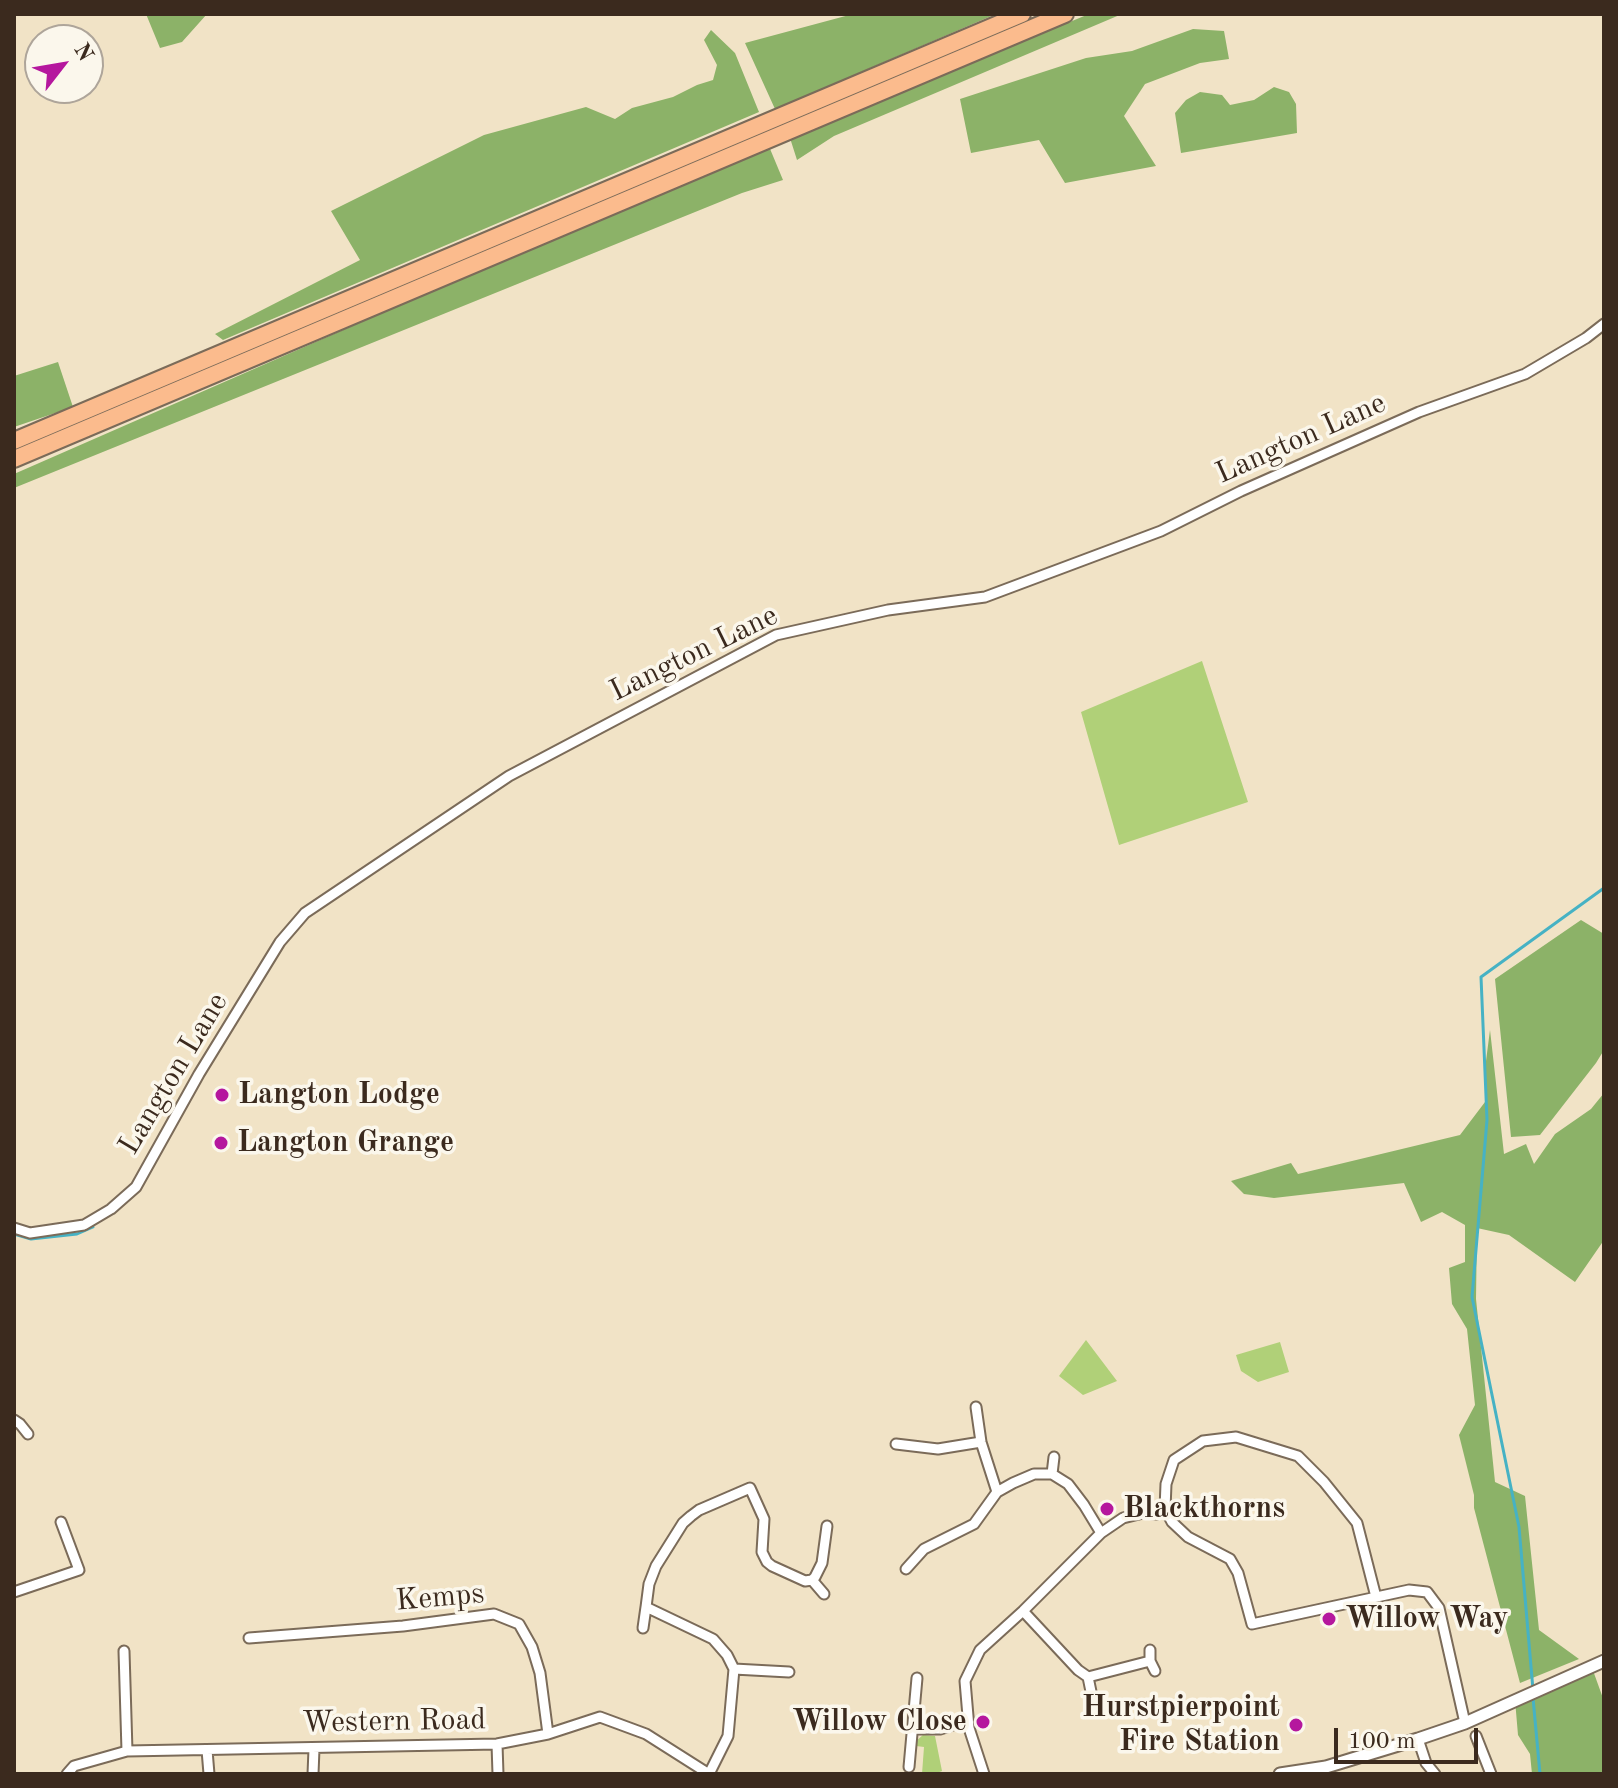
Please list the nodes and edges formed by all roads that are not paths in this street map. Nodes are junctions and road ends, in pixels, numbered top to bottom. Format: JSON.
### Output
{"nodes":[{"id":1,"x":1022,"y":14,"type":"edge"},
{"id":2,"x":1065,"y":14,"type":"edge"},
{"id":3,"x":1604,"y":324,"type":"edge"},
{"id":4,"x":14,"y":441,"type":"edge"},
{"id":5,"x":14,"y":459,"type":"edge"},
{"id":6,"x":14,"y":1228,"type":"edge"},
{"id":7,"x":976,"y":1407,"type":"dead end"},
{"id":8,"x":14,"y":1420,"type":"edge"},
{"id":9,"x":28,"y":1434,"type":"dead end"},
{"id":10,"x":981,"y":1442,"type":"junction"},
{"id":11,"x":896,"y":1444,"type":"dead end"},
{"id":12,"x":1054,"y":1457,"type":"dead end"},
{"id":13,"x":1052,"y":1474,"type":"junction"},
{"id":14,"x":997,"y":1492,"type":"junction"},
{"id":15,"x":1165,"y":1509,"type":"junction"},
{"id":16,"x":61,"y":1522,"type":"dead end"},
{"id":17,"x":823,"y":1529,"type":"dead end"},
{"id":18,"x":1101,"y":1533,"type":"junction"},
{"id":19,"x":906,"y":1569,"type":"dead end"},
{"id":20,"x":812,"y":1580,"type":"junction"},
{"id":21,"x":14,"y":1592,"type":"edge"},
{"id":22,"x":824,"y":1594,"type":"dead end"},
{"id":23,"x":1376,"y":1597,"type":"junction"},
{"id":24,"x":646,"y":1607,"type":"junction"},
{"id":25,"x":1023,"y":1611,"type":"junction"},
{"id":26,"x":643,"y":1628,"type":"dead end"},
{"id":27,"x":249,"y":1638,"type":"dead end"},
{"id":28,"x":124,"y":1651,"type":"dead end"},
{"id":29,"x":1604,"y":1661,"type":"edge"},
{"id":30,"x":734,"y":1669,"type":"junction"},
{"id":31,"x":1155,"y":1671,"type":"dead end"},
{"id":32,"x":789,"y":1672,"type":"dead end"},
{"id":33,"x":1088,"y":1677,"type":"junction"},
{"id":34,"x":917,"y":1678,"type":"dead end"},
{"id":35,"x":1095,"y":1711,"type":"dead end"},
{"id":36,"x":968,"y":1720,"type":"junction"},
{"id":37,"x":1465,"y":1723,"type":"junction"},
{"id":38,"x":912,"y":1729,"type":"junction"},
{"id":39,"x":548,"y":1734,"type":"junction"},
{"id":40,"x":1476,"y":1736,"type":"dead end"},
{"id":41,"x":1418,"y":1739,"type":"junction"},
{"id":42,"x":497,"y":1744,"type":"junction"},
{"id":43,"x":314,"y":1749,"type":"junction"},
{"id":44,"x":207,"y":1750,"type":"junction"},
{"id":45,"x":127,"y":1751,"type":"junction"},
{"id":46,"x":909,"y":1767,"type":"dead end"},
{"id":47,"x":1329,"y":1770,"type":"edge"},
{"id":48,"x":67,"y":1774,"type":"edge"},
{"id":49,"x":209,"y":1774,"type":"edge"},
{"id":50,"x":313,"y":1774,"type":"edge"},
{"id":51,"x":498,"y":1774,"type":"edge"},
{"id":52,"x":709,"y":1774,"type":"edge"},
{"id":53,"x":984,"y":1774,"type":"edge"},
{"id":54,"x":1280,"y":1774,"type":"edge"},
{"id":55,"x":1435,"y":1774,"type":"edge"},
{"id":56,"x":1491,"y":1774,"type":"edge"}],
"edges":[{"from":1,"to":4,"type":"highway"},
{"from":2,"to":5,"type":"highway"},
{"from":3,"to":6,"type":"street","name":"Langton Lane"},
{"from":7,"to":10,"type":"street"},
{"from":8,"to":9,"type":"street"},
{"from":10,"to":11,"type":"street"},
{"from":10,"to":14,"type":"street"},
{"from":12,"to":13,"type":"street"},
{"from":13,"to":14,"type":"street"},
{"from":13,"to":18,"type":"street"},
{"from":14,"to":19,"type":"street"},
{"from":15,"to":18,"type":"street"},
{"from":15,"to":23,"type":"street"},
{"from":15,"to":23,"type":"street"},
{"from":16,"to":21,"type":"street"},
{"from":17,"to":20,"type":"street"},
{"from":18,"to":25,"type":"street"},
{"from":20,"to":22,"type":"street"},
{"from":20,"to":24,"type":"street"},
{"from":23,"to":37,"type":"street"},
{"from":24,"to":26,"type":"street"},
{"from":24,"to":30,"type":"street"},
{"from":25,"to":33,"type":"street"},
{"from":25,"to":36,"type":"street"},
{"from":27,"to":39,"type":"street","name":"Kemps"},
{"from":28,"to":45,"type":"street"},
{"from":29,"to":37,"type":"street"},
{"from":30,"to":32,"type":"street"},
{"from":30,"to":52,"type":"street"},
{"from":31,"to":33,"type":"street"},
{"from":33,"to":35,"type":"street"},
{"from":34,"to":38,"type":"street"},
{"from":36,"to":38,"type":"street"},
{"from":36,"to":53,"type":"street"},
{"from":37,"to":41,"type":"street"},
{"from":38,"to":46,"type":"street"},
{"from":39,"to":42,"type":"street","name":"Western Road"},
{"from":39,"to":52,"type":"street","name":"Western Road"},
{"from":40,"to":56,"type":"street"},
{"from":41,"to":47,"type":"street"},
{"from":41,"to":55,"type":"street"},
{"from":42,"to":43,"type":"street","name":"Western Road"},
{"from":42,"to":51,"type":"street"},
{"from":43,"to":44,"type":"street","name":"Western Road"},
{"from":43,"to":50,"type":"street"},
{"from":44,"to":45,"type":"street","name":"Western Road"},
{"from":44,"to":49,"type":"street"},
{"from":45,"to":48,"type":"street","name":"Western Road"},
{"from":47,"to":54,"type":"street"}]}
